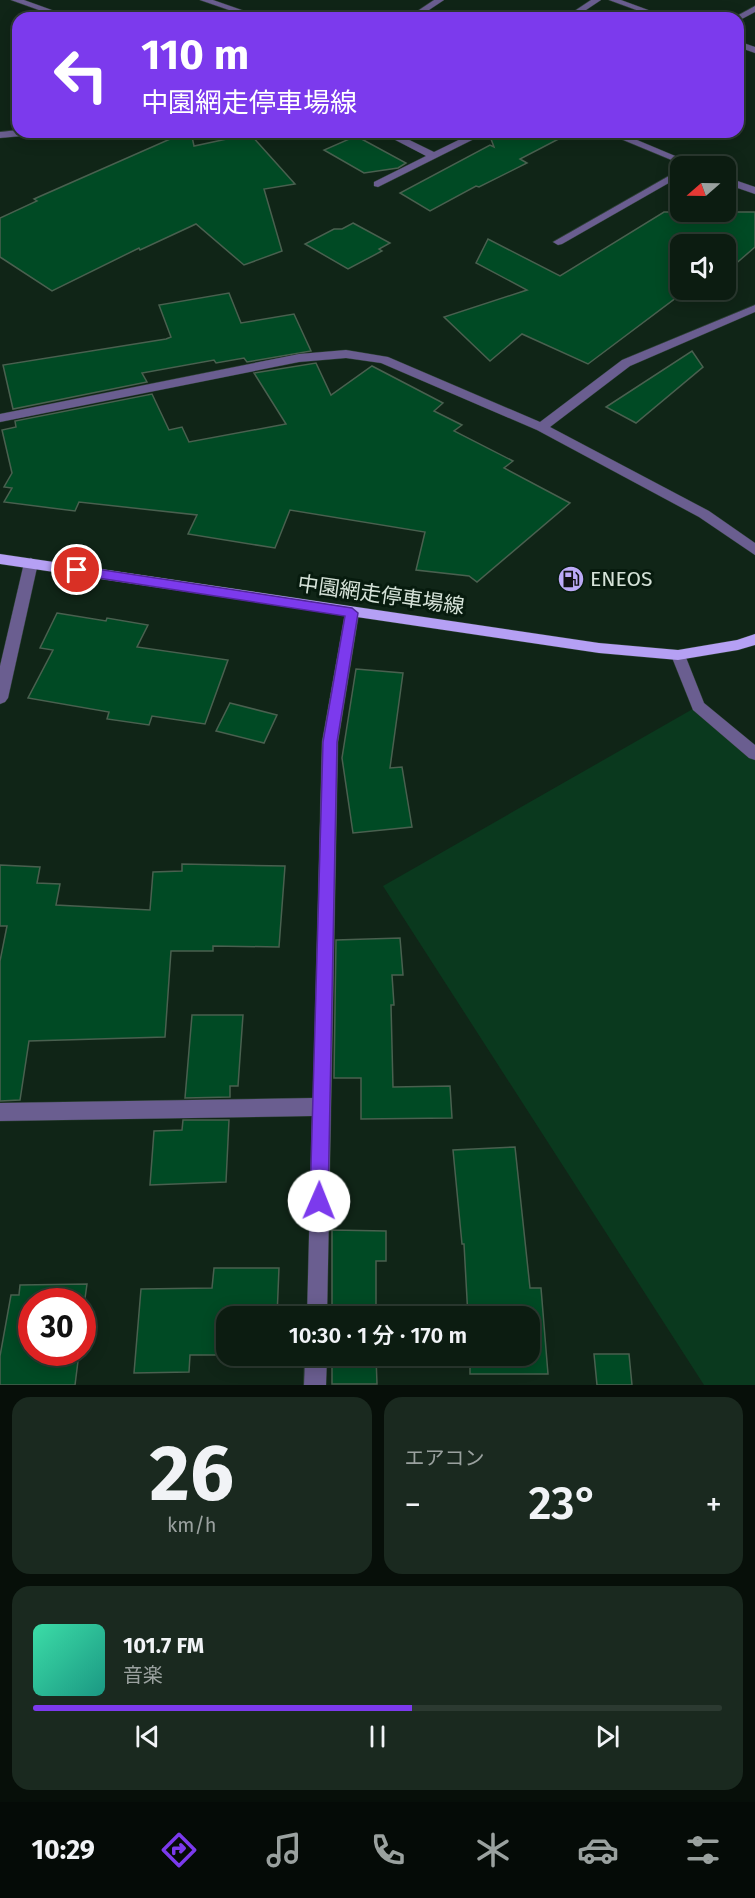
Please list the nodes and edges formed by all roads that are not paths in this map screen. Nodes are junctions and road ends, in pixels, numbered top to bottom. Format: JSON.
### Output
{"nodes":[{"id":1,"x":15,"y":0,"type":"edge"},
{"id":2,"x":204,"y":0,"type":"edge"},
{"id":3,"x":440,"y":0,"type":"edge"},
{"id":4,"x":597,"y":0,"type":"edge"},
{"id":5,"x":613,"y":0,"type":"edge"},
{"id":6,"x":52,"y":12,"type":"edge"},
{"id":7,"x":242,"y":12,"type":"edge"},
{"id":8,"x":421,"y":12,"type":"edge"},
{"id":9,"x":578,"y":12,"type":"edge"},
{"id":10,"x":648,"y":12,"type":"edge"},
{"id":11,"x":397,"y":138,"type":"edge"},
{"id":12,"x":471,"y":138,"type":"edge"},
{"id":13,"x":624,"y":138,"type":"edge"},
{"id":14,"x":434,"y":156,"type":"junction"},
{"id":15,"x":670,"y":157,"type":"edge"},
{"id":16,"x":670,"y":178,"type":"edge"},
{"id":17,"x":378,"y":184,"type":"dead end"},
{"id":18,"x":736,"y":184,"type":"edge"},
{"id":19,"x":755,"y":191,"type":"edge"},
{"id":20,"x":558,"y":242,"type":"dead end"},
{"id":21,"x":755,"y":308,"type":"edge"},
{"id":22,"x":0,"y":418,"type":"edge"},
{"id":23,"x":542,"y":427,"type":"junction"},
{"id":24,"x":755,"y":550,"type":"edge"},
{"id":25,"x":0,"y":559,"type":"edge"},
{"id":26,"x":31,"y":563,"type":"junction"},
{"id":27,"x":352,"y":613,"type":"junction"},
{"id":28,"x":755,"y":639,"type":"edge"},
{"id":29,"x":678,"y":656,"type":"junction"},
{"id":30,"x":0,"y":698,"type":"edge"},
{"id":31,"x":755,"y":754,"type":"edge"},
{"id":32,"x":321,"y":1107,"type":"junction"},
{"id":33,"x":0,"y":1112,"type":"edge"},
{"id":34,"x":317,"y":1306,"type":"edge"},
{"id":35,"x":316,"y":1366,"type":"edge"},
{"id":36,"x":315,"y":1385,"type":"edge"}],
"edges":[{"from":1,"to":6,"type":"street"},
{"from":2,"to":7,"type":"street"},
{"from":3,"to":8,"type":"street"},
{"from":4,"to":9,"type":"street"},
{"from":5,"to":10,"type":"street"},
{"from":11,"to":14,"type":"street"},
{"from":12,"to":14,"type":"street"},
{"from":13,"to":15,"type":"street"},
{"from":14,"to":17,"type":"street"},
{"from":16,"to":20,"type":"street"},
{"from":18,"to":19,"type":"street"},
{"from":21,"to":23,"type":"street"},
{"from":22,"to":23,"type":"street"},
{"from":23,"to":24,"type":"street"},
{"from":25,"to":26,"type":"main road","name":"中園網走停車場線"},
{"from":26,"to":27,"type":"main road","name":"中園網走停車場線"},
{"from":26,"to":30,"type":"street"},
{"from":27,"to":29,"type":"main road","name":"中園網走停車場線"},
{"from":27,"to":32,"type":"street"},
{"from":28,"to":29,"type":"main road","name":"中園網走停車場線"},
{"from":29,"to":31,"type":"street"},
{"from":32,"to":33,"type":"street"},
{"from":32,"to":34,"type":"street"},
{"from":35,"to":36,"type":"street"}]}
